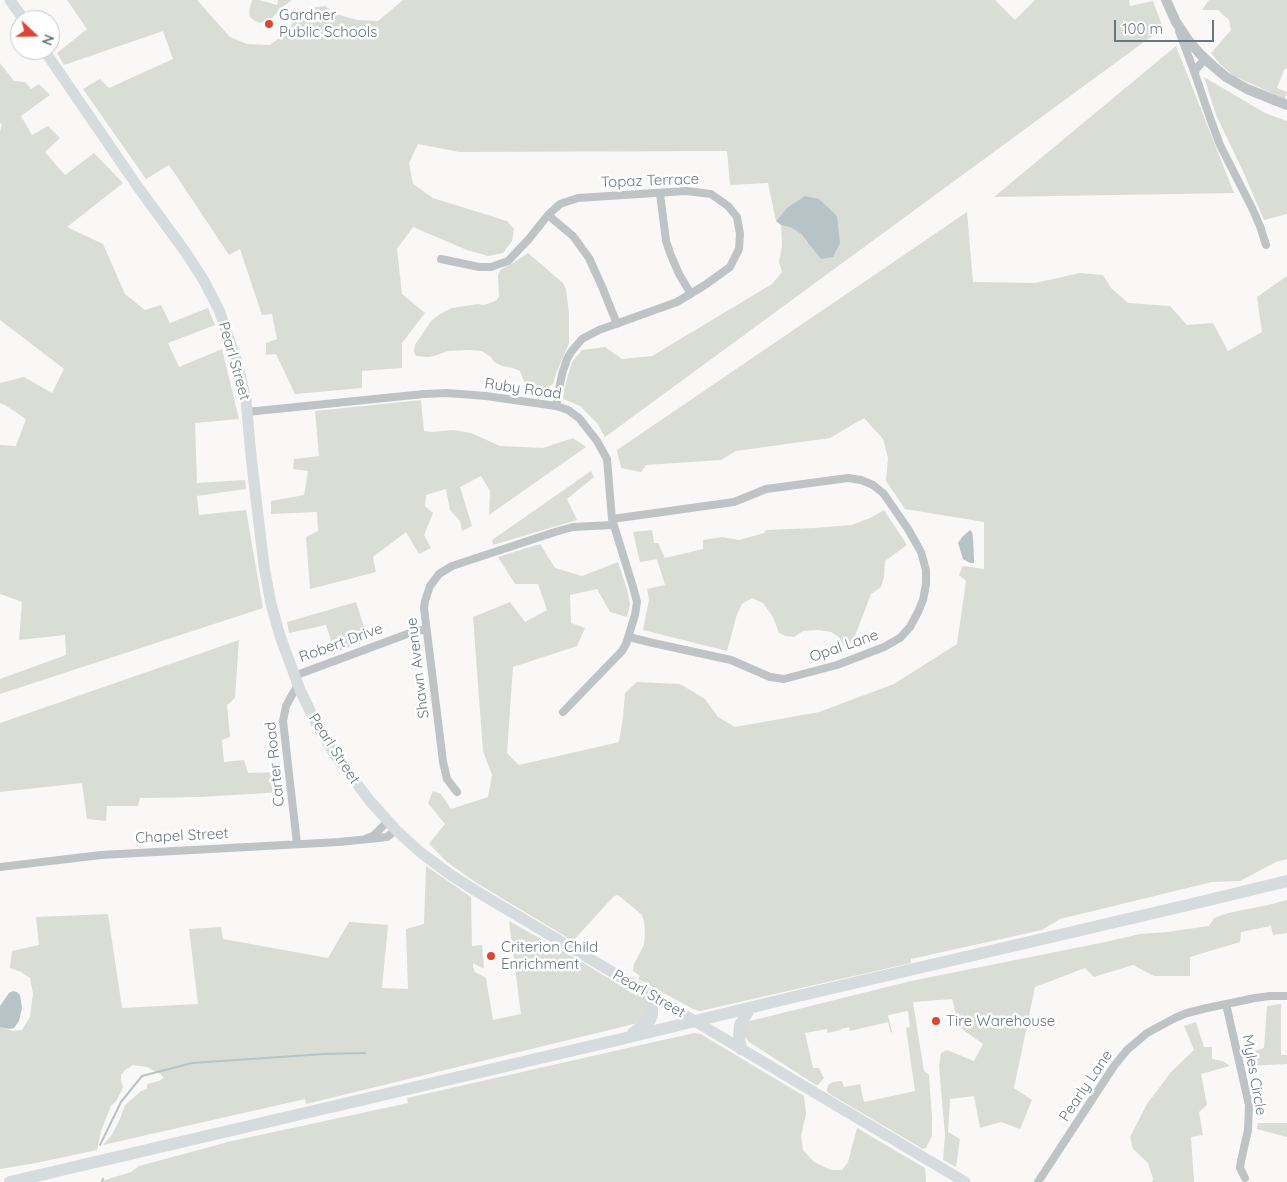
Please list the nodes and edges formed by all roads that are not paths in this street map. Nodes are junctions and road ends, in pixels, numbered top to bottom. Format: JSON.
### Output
{"nodes":[{"id":1,"x":1166,"y":0,"type":"edge"},
{"id":2,"x":1176,"y":22,"type":"junction"},
{"id":3,"x":1204,"y":59,"type":"junction"},
{"id":4,"x":51,"y":60,"type":"edge"},
{"id":5,"x":1195,"y":74,"type":"junction"},
{"id":6,"x":1287,"y":106,"type":"edge"},
{"id":7,"x":660,"y":194,"type":"junction"},
{"id":8,"x":548,"y":215,"type":"junction"},
{"id":9,"x":1266,"y":245,"type":"dead end"},
{"id":10,"x":441,"y":259,"type":"dead end"},
{"id":11,"x":691,"y":294,"type":"junction"},
{"id":12,"x":616,"y":324,"type":"junction"},
{"id":13,"x":556,"y":406,"type":"junction"},
{"id":14,"x":247,"y":412,"type":"junction"},
{"id":15,"x":613,"y":522,"type":"junction"},
{"id":16,"x":426,"y":629,"type":"junction"},
{"id":17,"x":629,"y":637,"type":"junction"},
{"id":18,"x":296,"y":681,"type":"junction"},
{"id":19,"x":563,"y":712,"type":"dead end"},
{"id":20,"x":457,"y":792,"type":"dead end"},
{"id":21,"x":388,"y":821,"type":"junction"},
{"id":22,"x":396,"y":830,"type":"junction"},
{"id":23,"x":366,"y":839,"type":"junction"},
{"id":24,"x":297,"y":844,"type":"junction"},
{"id":25,"x":0,"y":867,"type":"edge"},
{"id":26,"x":1287,"y":880,"type":"edge"},
{"id":27,"x":638,"y":988,"type":"junction"},
{"id":28,"x":1287,"y":996,"type":"edge"},
{"id":29,"x":1226,"y":1004,"type":"junction"},
{"id":30,"x":750,"y":1008,"type":"junction"},
{"id":31,"x":696,"y":1022,"type":"junction"},
{"id":32,"x":624,"y":1038,"type":"junction"},
{"id":33,"x":741,"y":1049,"type":"junction"},
{"id":34,"x":1245,"y":1178,"type":"dead end"},
{"id":35,"x":10,"y":1182,"type":"edge"},
{"id":36,"x":965,"y":1182,"type":"edge"},
{"id":37,"x":1038,"y":1182,"type":"edge"}],
"edges":[{"from":1,"to":2,"type":"street"},
{"from":2,"to":3,"type":"street"},
{"from":2,"to":5,"type":"street"},
{"from":3,"to":5,"type":"street"},
{"from":3,"to":6,"type":"street"},
{"from":4,"to":14,"type":"main road","name":"Pearl Street"},
{"from":5,"to":9,"type":"street"},
{"from":7,"to":8,"type":"street","name":"Topaz Terrace"},
{"from":7,"to":11,"type":"street"},
{"from":7,"to":11,"type":"street","name":"Topaz Terrace"},
{"from":8,"to":10,"type":"street","name":"Topaz Terrace"},
{"from":8,"to":12,"type":"street"},
{"from":11,"to":12,"type":"street","name":"Topaz Terrace"},
{"from":12,"to":13,"type":"street","name":"Topaz Terrace"},
{"from":13,"to":14,"type":"street","name":"Ruby Road"},
{"from":13,"to":15,"type":"street","name":"Ruby Road"},
{"from":14,"to":18,"type":"main road","name":"Pearl Street"},
{"from":15,"to":16,"type":"street","name":"Shawn Avenue"},
{"from":15,"to":17,"type":"street","name":"Ruby Road"},
{"from":15,"to":17,"type":"street","name":"Opal Lane"},
{"from":16,"to":18,"type":"street","name":"Robert Drive"},
{"from":16,"to":20,"type":"street","name":"Shawn Avenue"},
{"from":17,"to":19,"type":"street","name":"Ruby Road"},
{"from":18,"to":21,"type":"main road","name":"Pearl Street"},
{"from":18,"to":24,"type":"street","name":"Carter Road"},
{"from":21,"to":22,"type":"main road","name":"Pearl Street"},
{"from":21,"to":23,"type":"street"},
{"from":22,"to":23,"type":"street","name":"Chapel Street"},
{"from":22,"to":27,"type":"main road","name":"Pearl Street"},
{"from":23,"to":24,"type":"street","name":"Chapel Street"},
{"from":24,"to":25,"type":"street","name":"Chapel Street"},
{"from":26,"to":30,"type":"highway"},
{"from":27,"to":31,"type":"main road","name":"Pearl Street"},
{"from":27,"to":32,"type":"highway"},
{"from":28,"to":29,"type":"street","name":"Pearly Lane"},
{"from":29,"to":34,"type":"street","name":"Myles Circle"},
{"from":29,"to":37,"type":"street","name":"Pearly Lane"},
{"from":30,"to":31,"type":"highway"},
{"from":30,"to":33,"type":"highway"},
{"from":31,"to":32,"type":"highway"},
{"from":31,"to":33,"type":"main road","name":"Pearl Street"},
{"from":32,"to":35,"type":"highway"},
{"from":33,"to":36,"type":"main road","name":"Pearl Street"}]}
